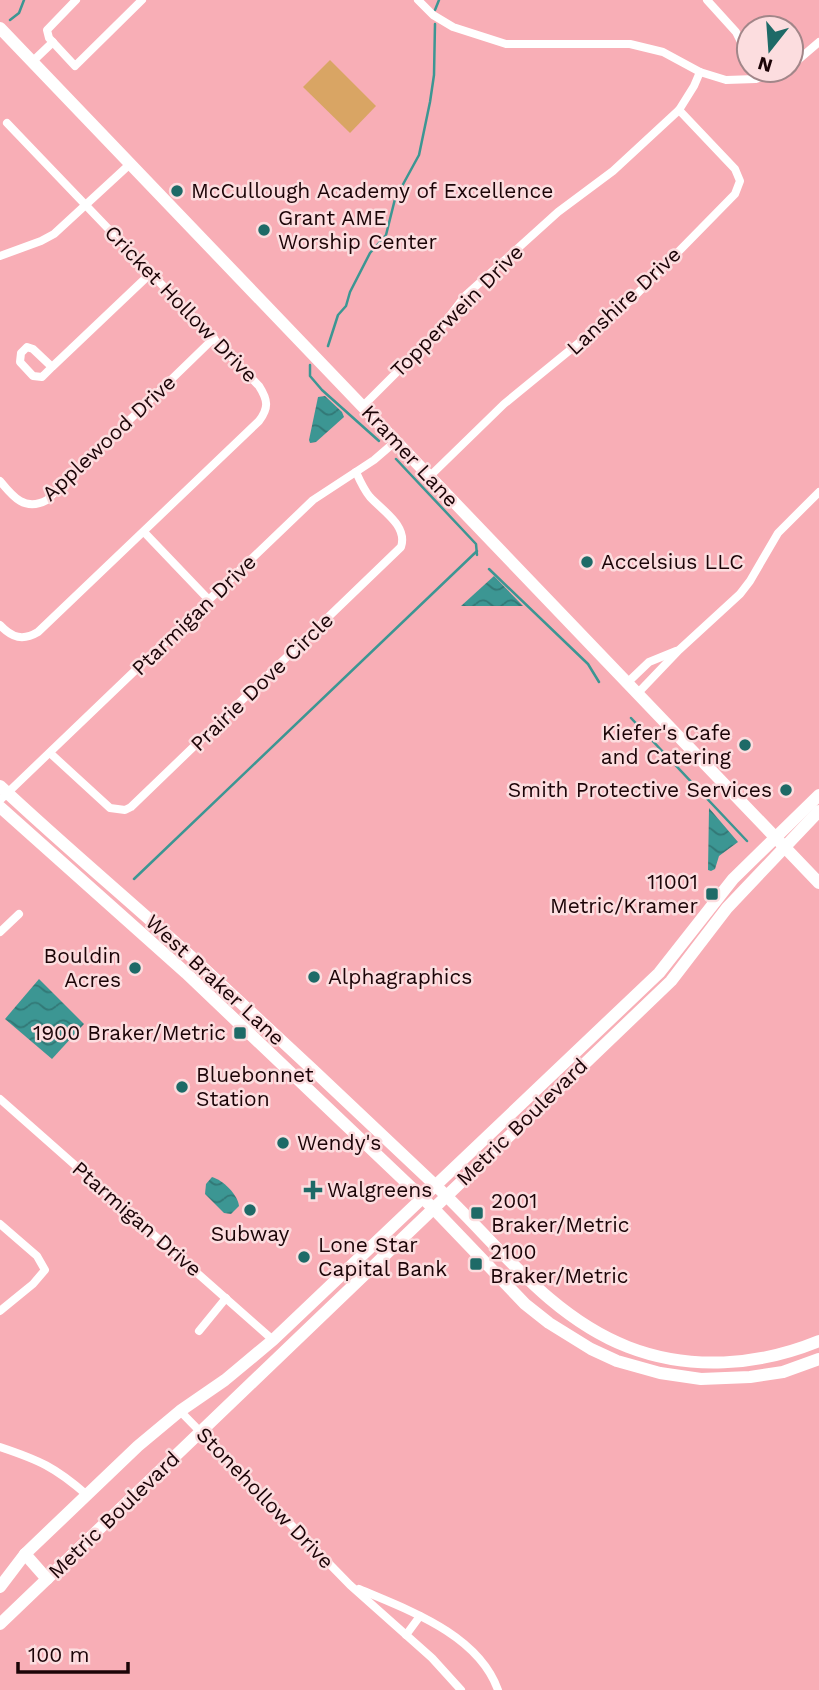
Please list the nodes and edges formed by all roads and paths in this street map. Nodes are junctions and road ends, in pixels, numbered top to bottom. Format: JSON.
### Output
{"nodes":[{"id":1,"x":76,"y":0,"type":"edge"},
{"id":2,"x":125,"y":0,"type":"edge"},
{"id":3,"x":142,"y":0,"type":"edge"},
{"id":4,"x":418,"y":0,"type":"edge"},
{"id":5,"x":707,"y":0,"type":"edge"},
{"id":6,"x":133,"y":9,"type":"junction"},
{"id":7,"x":0,"y":28,"type":"edge"},
{"id":8,"x":735,"y":31,"type":"edge"},
{"id":9,"x":53,"y":42,"type":"junction"},
{"id":10,"x":819,"y":42,"type":"edge"},
{"id":11,"x":805,"y":54,"type":"edge"},
{"id":12,"x":32,"y":62,"type":"junction"},
{"id":13,"x":699,"y":72,"type":"junction"},
{"id":14,"x":735,"y":79,"type":"edge"},
{"id":15,"x":679,"y":110,"type":"junction"},
{"id":16,"x":7,"y":124,"type":"dead end"},
{"id":17,"x":130,"y":164,"type":"junction"},
{"id":18,"x":86,"y":205,"type":"junction"},
{"id":19,"x":0,"y":256,"type":"edge"},
{"id":20,"x":151,"y":272,"type":"junction"},
{"id":21,"x":214,"y":338,"type":"junction"},
{"id":22,"x":52,"y":367,"type":"dead end"},
{"id":23,"x":363,"y":406,"type":"junction"},
{"id":24,"x":396,"y":441,"type":"junction"},
{"id":25,"x":356,"y":472,"type":"junction"},
{"id":26,"x":429,"y":477,"type":"junction"},
{"id":27,"x":0,"y":481,"type":"edge"},
{"id":28,"x":819,"y":492,"type":"edge"},
{"id":29,"x":144,"y":532,"type":"junction"},
{"id":30,"x":209,"y":600,"type":"junction"},
{"id":31,"x":0,"y":625,"type":"edge"},
{"id":32,"x":679,"y":650,"type":"junction"},
{"id":33,"x":627,"y":683,"type":"junction"},
{"id":34,"x":637,"y":694,"type":"junction"},
{"id":35,"x":50,"y":753,"type":"junction"},
{"id":36,"x":3,"y":793,"type":"edge"},
{"id":37,"x":819,"y":795,"type":"edge"},
{"id":38,"x":0,"y":807,"type":"edge"},
{"id":39,"x":819,"y":811,"type":"edge"},
{"id":40,"x":780,"y":843,"type":"junction"},
{"id":41,"x":819,"y":883,"type":"edge"},
{"id":42,"x":19,"y":914,"type":"dead end"},
{"id":43,"x":0,"y":932,"type":"edge"},
{"id":44,"x":198,"y":963,"type":"junction"},
{"id":45,"x":186,"y":973,"type":"junction"},
{"id":46,"x":612,"y":1027,"type":"junction"},
{"id":47,"x":320,"y":1077,"type":"junction"},
{"id":48,"x":306,"y":1087,"type":"junction"},
{"id":49,"x":0,"y":1099,"type":"edge"},
{"id":50,"x":436,"y":1186,"type":"junction"},
{"id":51,"x":445,"y":1196,"type":"junction"},
{"id":52,"x":428,"y":1203,"type":"junction"},
{"id":53,"x":0,"y":1224,"type":"edge"},
{"id":54,"x":226,"y":1298,"type":"junction"},
{"id":55,"x":0,"y":1311,"type":"edge"},
{"id":56,"x":199,"y":1331,"type":"dead end"},
{"id":57,"x":273,"y":1340,"type":"junction"},
{"id":58,"x":819,"y":1341,"type":"edge"},
{"id":59,"x":819,"y":1359,"type":"edge"},
{"id":60,"x":699,"y":1363,"type":"junction"},
{"id":61,"x":718,"y":1363,"type":"junction"},
{"id":62,"x":701,"y":1379,"type":"junction"},
{"id":63,"x":719,"y":1379,"type":"junction"},
{"id":64,"x":180,"y":1411,"type":"junction"},
{"id":65,"x":201,"y":1433,"type":"junction"},
{"id":66,"x":0,"y":1447,"type":"edge"},
{"id":67,"x":87,"y":1495,"type":"junction"},
{"id":68,"x":25,"y":1554,"type":"junction"},
{"id":69,"x":47,"y":1579,"type":"junction"},
{"id":70,"x":350,"y":1585,"type":"junction"},
{"id":71,"x":0,"y":1587,"type":"edge"},
{"id":72,"x":420,"y":1616,"type":"junction"},
{"id":73,"x":0,"y":1624,"type":"edge"},
{"id":74,"x":406,"y":1635,"type":"junction"},
{"id":75,"x":461,"y":1690,"type":"edge"},
{"id":76,"x":498,"y":1690,"type":"edge"}],
"edges":[{"from":1,"to":9,"type":"street"},
{"from":2,"to":6,"type":"street"},
{"from":3,"to":6,"type":"street"},
{"from":4,"to":13,"type":"street"},
{"from":5,"to":8,"type":"street"},
{"from":6,"to":9,"type":"street"},
{"from":7,"to":12,"type":"main road","name":"Kramer Lane"},
{"from":9,"to":12,"type":"street"},
{"from":10,"to":11,"type":"street"},
{"from":12,"to":17,"type":"main road","name":"Kramer Lane"},
{"from":13,"to":14,"type":"street"},
{"from":13,"to":15,"type":"street","name":"Topperwein Drive"},
{"from":15,"to":23,"type":"street","name":"Topperwein Drive"},
{"from":15,"to":26,"type":"street","name":"Lanshire Drive"},
{"from":16,"to":18,"type":"street","name":"Cricket Hollow Drive"},
{"from":17,"to":18,"type":"street"},
{"from":17,"to":23,"type":"main road","name":"Kramer Lane"},
{"from":18,"to":19,"type":"street"},
{"from":18,"to":20,"type":"street","name":"Cricket Hollow Drive"},
{"from":20,"to":21,"type":"street","name":"Cricket Hollow Drive"},
{"from":20,"to":22,"type":"street"},
{"from":21,"to":27,"type":"street","name":"Applewood Drive"},
{"from":21,"to":29,"type":"street","name":"Cricket Hollow Drive"},
{"from":23,"to":24,"type":"main road","name":"Kramer Lane"},
{"from":24,"to":25,"type":"street","name":"Ptarmigan Drive"},
{"from":24,"to":26,"type":"main road","name":"Kramer Lane"},
{"from":25,"to":30,"type":"street","name":"Ptarmigan Drive"},
{"from":25,"to":35,"type":"street","name":"Prairie Dove Circle"},
{"from":26,"to":33,"type":"main road","name":"Kramer Lane"},
{"from":28,"to":32,"type":"street"},
{"from":29,"to":30,"type":"street"},
{"from":29,"to":31,"type":"street","name":"Cricket Hollow Drive"},
{"from":30,"to":35,"type":"street","name":"Ptarmigan Drive"},
{"from":32,"to":33,"type":"street"},
{"from":32,"to":34,"type":"street"},
{"from":33,"to":34,"type":"main road","name":"Kramer Lane"},
{"from":34,"to":40,"type":"main road","name":"Kramer Lane"},
{"from":35,"to":36,"type":"street","name":"Ptarmigan Drive"},
{"from":36,"to":44,"type":"main road","name":"West Braker Lane"},
{"from":37,"to":40,"type":"main road","name":"Metric Boulevard"},
{"from":38,"to":45,"type":"main road","name":"West Braker Lane"},
{"from":39,"to":40,"type":"main road","name":"Metric Boulevard"},
{"from":40,"to":41,"type":"main road","name":"Kramer Lane"},
{"from":40,"to":46,"type":"main road","name":"Metric Boulevard"},
{"from":42,"to":43,"type":"street"},
{"from":44,"to":45,"type":"main road"},
{"from":44,"to":47,"type":"main road","name":"West Braker Lane"},
{"from":45,"to":48,"type":"main road","name":"West Braker Lane"},
{"from":46,"to":50,"type":"main road","name":"Metric Boulevard"},
{"from":46,"to":51,"type":"main road","name":"Metric Boulevard"},
{"from":47,"to":48,"type":"main road"},
{"from":47,"to":50,"type":"main road","name":"West Braker Lane"},
{"from":48,"to":52,"type":"main road","name":"West Braker Lane"},
{"from":49,"to":54,"type":"street","name":"Ptarmigan Drive"},
{"from":50,"to":51,"type":"main road","name":"West Braker Lane"},
{"from":50,"to":52,"type":"main road","name":"Metric Boulevard"},
{"from":51,"to":52,"type":"main road","name":"Metric Boulevard"},
{"from":51,"to":60,"type":"main road","name":"West Braker Lane"},
{"from":52,"to":57,"type":"main road","name":"Metric Boulevard"},
{"from":52,"to":62,"type":"main road","name":"West Braker Lane"},
{"from":52,"to":65,"type":"main road","name":"Metric Boulevard"},
{"from":53,"to":55,"type":"street"},
{"from":54,"to":56,"type":"street"},
{"from":54,"to":57,"type":"street","name":"Ptarmigan Drive"},
{"from":57,"to":64,"type":"main road","name":"Metric Boulevard"},
{"from":58,"to":61,"type":"main road","name":"West Braker Lane"},
{"from":59,"to":63,"type":"main road","name":"West Braker Lane"},
{"from":60,"to":61,"type":"main road","name":"West Braker Lane"},
{"from":60,"to":62,"type":"main road"},
{"from":61,"to":63,"type":"main road"},
{"from":62,"to":63,"type":"main road","name":"West Braker Lane"},
{"from":64,"to":65,"type":"street","name":"Stonehollow Drive"},
{"from":64,"to":67,"type":"main road","name":"Metric Boulevard"},
{"from":65,"to":69,"type":"main road","name":"Metric Boulevard"},
{"from":65,"to":70,"type":"street","name":"Stonehollow Drive"},
{"from":66,"to":67,"type":"street"},
{"from":67,"to":68,"type":"main road","name":"Metric Boulevard"},
{"from":68,"to":69,"type":"main road"},
{"from":68,"to":71,"type":"main road","name":"Metric Boulevard"},
{"from":69,"to":73,"type":"main road","name":"Metric Boulevard"},
{"from":70,"to":72,"type":"street","name":"Stonehollow Drive"},
{"from":70,"to":74,"type":"street","name":"Stonehollow Drive"},
{"from":72,"to":74,"type":"street"},
{"from":72,"to":76,"type":"street","name":"Stonehollow Drive"},
{"from":74,"to":75,"type":"street","name":"Stonehollow Drive"}]}
